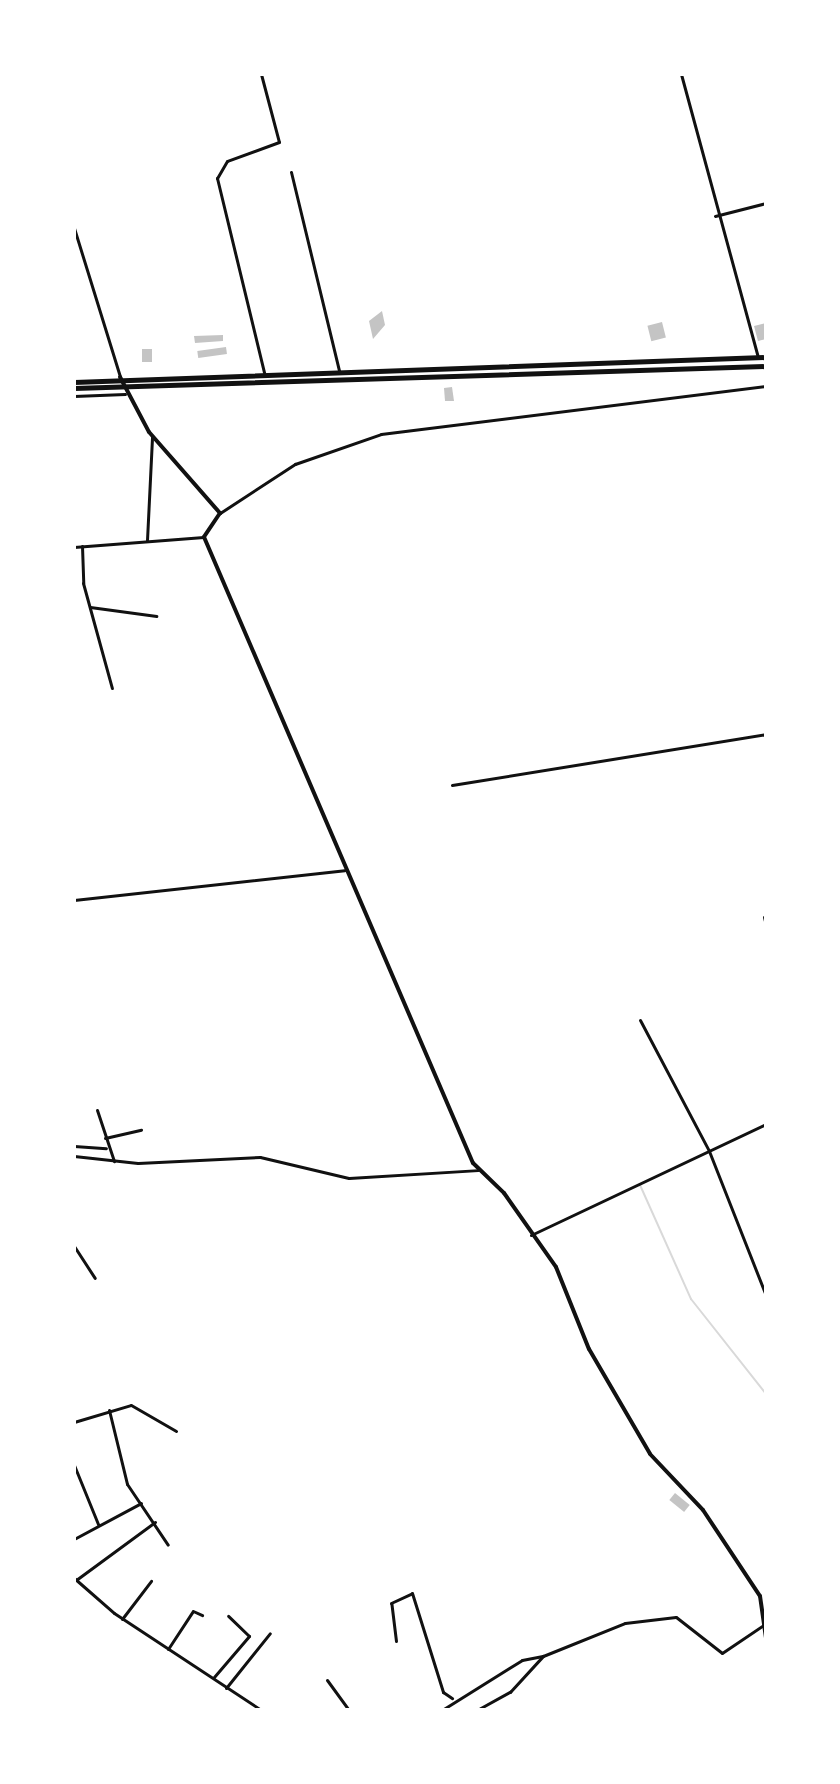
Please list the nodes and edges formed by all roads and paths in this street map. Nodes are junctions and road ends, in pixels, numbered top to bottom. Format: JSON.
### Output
{"nodes":[{"id":1,"x":261,"y":74,"type":"edge"},
{"id":2,"x":681,"y":74,"type":"edge"},
{"id":3,"x":291,"y":172,"type":"dead end"},
{"id":4,"x":766,"y":203,"type":"edge"},
{"id":5,"x":715,"y":216,"type":"junction"},
{"id":6,"x":74,"y":228,"type":"edge"},
{"id":7,"x":758,"y":357,"type":"junction"},
{"id":8,"x":766,"y":357,"type":"edge"},
{"id":9,"x":503,"y":365,"type":"junction"},
{"id":10,"x":766,"y":366,"type":"edge"},
{"id":11,"x":339,"y":371,"type":"junction"},
{"id":12,"x":264,"y":373,"type":"junction"},
{"id":13,"x":504,"y":375,"type":"junction"},
{"id":14,"x":120,"y":377,"type":"junction"},
{"id":15,"x":74,"y":382,"type":"edge"},
{"id":16,"x":123,"y":386,"type":"junction"},
{"id":17,"x":766,"y":386,"type":"edge"},
{"id":18,"x":74,"y":388,"type":"edge"},
{"id":19,"x":125,"y":394,"type":"junction"},
{"id":20,"x":74,"y":396,"type":"edge"},
{"id":21,"x":152,"y":436,"type":"junction"},
{"id":22,"x":220,"y":513,"type":"junction"},
{"id":23,"x":204,"y":537,"type":"junction"},
{"id":24,"x":147,"y":541,"type":"junction"},
{"id":25,"x":82,"y":546,"type":"junction"},
{"id":26,"x":74,"y":547,"type":"edge"},
{"id":27,"x":90,"y":607,"type":"junction"},
{"id":28,"x":156,"y":616,"type":"dead end"},
{"id":29,"x":112,"y":688,"type":"dead end"},
{"id":30,"x":766,"y":734,"type":"edge"},
{"id":31,"x":452,"y":785,"type":"dead end"},
{"id":32,"x":344,"y":870,"type":"junction"},
{"id":33,"x":74,"y":900,"type":"edge"},
{"id":34,"x":764,"y":917,"type":"dead end"},
{"id":35,"x":766,"y":926,"type":"edge"},
{"id":36,"x":640,"y":1020,"type":"dead end"},
{"id":37,"x":97,"y":1110,"type":"dead end"},
{"id":38,"x":766,"y":1124,"type":"edge"},
{"id":39,"x":141,"y":1130,"type":"dead end"},
{"id":40,"x":104,"y":1138,"type":"junction"},
{"id":41,"x":74,"y":1146,"type":"edge"},
{"id":42,"x":108,"y":1149,"type":"junction"},
{"id":43,"x":709,"y":1151,"type":"junction"},
{"id":44,"x":74,"y":1156,"type":"edge"},
{"id":45,"x":114,"y":1161,"type":"junction"},
{"id":46,"x":478,"y":1170,"type":"junction"},
{"id":47,"x":531,"y":1235,"type":"junction"},
{"id":48,"x":74,"y":1248,"type":"edge"},
{"id":49,"x":95,"y":1278,"type":"dead end"},
{"id":50,"x":766,"y":1296,"type":"edge"},
{"id":51,"x":109,"y":1410,"type":"junction"},
{"id":52,"x":74,"y":1422,"type":"edge"},
{"id":53,"x":176,"y":1431,"type":"dead end"},
{"id":54,"x":74,"y":1465,"type":"edge"},
{"id":55,"x":141,"y":1503,"type":"junction"},
{"id":56,"x":155,"y":1522,"type":"junction"},
{"id":57,"x":99,"y":1526,"type":"junction"},
{"id":58,"x":74,"y":1539,"type":"edge"},
{"id":59,"x":168,"y":1545,"type":"dead end"},
{"id":60,"x":75,"y":1579,"type":"edge"},
{"id":61,"x":151,"y":1581,"type":"dead end"},
{"id":62,"x":760,"y":1596,"type":"junction"},
{"id":63,"x":766,"y":1599,"type":"edge"},
{"id":64,"x":202,"y":1615,"type":"dead end"},
{"id":65,"x":228,"y":1616,"type":"dead end"},
{"id":66,"x":122,"y":1619,"type":"junction"},
{"id":67,"x":766,"y":1623,"type":"edge"},
{"id":68,"x":270,"y":1633,"type":"dead end"},
{"id":69,"x":766,"y":1638,"type":"edge"},
{"id":70,"x":396,"y":1641,"type":"dead end"},
{"id":71,"x":168,"y":1649,"type":"junction"},
{"id":72,"x":543,"y":1656,"type":"junction"},
{"id":73,"x":213,"y":1679,"type":"junction"},
{"id":74,"x":327,"y":1680,"type":"dead end"},
{"id":75,"x":226,"y":1688,"type":"junction"},
{"id":76,"x":452,"y":1698,"type":"junction"},
{"id":77,"x":261,"y":1710,"type":"edge"},
{"id":78,"x":349,"y":1710,"type":"edge"},
{"id":79,"x":442,"y":1710,"type":"edge"},
{"id":80,"x":477,"y":1710,"type":"edge"}],
"edges":[{"from":1,"to":12,"type":"street"},
{"from":2,"to":5,"type":"street"},
{"from":3,"to":11,"type":"street"},
{"from":4,"to":5,"type":"street"},
{"from":5,"to":7,"type":"street"},
{"from":6,"to":14,"type":"street"},
{"from":7,"to":8,"type":"main road"},
{"from":7,"to":9,"type":"main road"},
{"from":9,"to":11,"type":"main road"},
{"from":9,"to":13,"type":"main road"},
{"from":10,"to":13,"type":"main road"},
{"from":11,"to":12,"type":"main road"},
{"from":12,"to":14,"type":"main road"},
{"from":13,"to":16,"type":"main road"},
{"from":14,"to":15,"type":"main road"},
{"from":14,"to":16,"type":"street"},
{"from":16,"to":18,"type":"main road"},
{"from":16,"to":19,"type":"street"},
{"from":17,"to":22,"type":"street"},
{"from":19,"to":20,"type":"street"},
{"from":19,"to":21,"type":"street"},
{"from":21,"to":22,"type":"street"},
{"from":21,"to":24,"type":"street"},
{"from":22,"to":23,"type":"street"},
{"from":23,"to":24,"type":"street"},
{"from":23,"to":32,"type":"street"},
{"from":24,"to":25,"type":"street"},
{"from":25,"to":26,"type":"street"},
{"from":25,"to":27,"type":"street"},
{"from":27,"to":28,"type":"street"},
{"from":27,"to":29,"type":"street"},
{"from":30,"to":31,"type":"street"},
{"from":32,"to":33,"type":"street"},
{"from":32,"to":46,"type":"street"},
{"from":34,"to":35,"type":"street"},
{"from":36,"to":43,"type":"street"},
{"from":37,"to":40,"type":"street"},
{"from":38,"to":43,"type":"street"},
{"from":39,"to":40,"type":"street"},
{"from":40,"to":42,"type":"street"},
{"from":41,"to":42,"type":"street"},
{"from":42,"to":45,"type":"street"},
{"from":43,"to":47,"type":"street"},
{"from":43,"to":50,"type":"street"},
{"from":44,"to":45,"type":"street"},
{"from":45,"to":46,"type":"street"},
{"from":46,"to":47,"type":"street"},
{"from":47,"to":62,"type":"street"},
{"from":48,"to":49,"type":"street"},
{"from":51,"to":52,"type":"street"},
{"from":51,"to":53,"type":"street"},
{"from":51,"to":55,"type":"street"},
{"from":54,"to":57,"type":"street"},
{"from":55,"to":56,"type":"street"},
{"from":55,"to":57,"type":"street"},
{"from":56,"to":59,"type":"street"},
{"from":56,"to":60,"type":"street"},
{"from":57,"to":58,"type":"street"},
{"from":60,"to":66,"type":"street"},
{"from":61,"to":66,"type":"street"},
{"from":62,"to":63,"type":"street"},
{"from":62,"to":67,"type":"street"},
{"from":64,"to":71,"type":"street"},
{"from":65,"to":73,"type":"street"},
{"from":66,"to":71,"type":"street"},
{"from":67,"to":69,"type":"street"},
{"from":67,"to":72,"type":"street"},
{"from":68,"to":75,"type":"street"},
{"from":70,"to":76,"type":"street"},
{"from":71,"to":73,"type":"street"},
{"from":72,"to":76,"type":"street"},
{"from":72,"to":80,"type":"street"},
{"from":73,"to":75,"type":"street"},
{"from":74,"to":78,"type":"street"},
{"from":75,"to":77,"type":"street"},
{"from":76,"to":79,"type":"street"}]}
